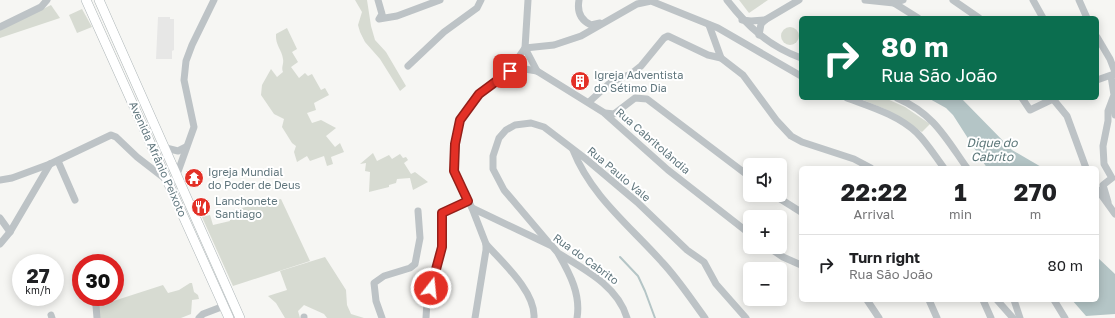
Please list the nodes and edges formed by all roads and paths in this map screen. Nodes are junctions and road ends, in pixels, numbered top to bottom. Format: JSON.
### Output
{"nodes":[{"id":1,"x":47,"y":0,"type":"edge"},
{"id":2,"x":86,"y":0,"type":"edge"},
{"id":3,"x":99,"y":0,"type":"edge"},
{"id":4,"x":214,"y":0,"type":"edge"},
{"id":5,"x":378,"y":0,"type":"edge"},
{"id":6,"x":440,"y":0,"type":"edge"},
{"id":7,"x":481,"y":0,"type":"edge"},
{"id":8,"x":528,"y":0,"type":"edge"},
{"id":9,"x":579,"y":0,"type":"edge"},
{"id":10,"x":727,"y":0,"type":"edge"},
{"id":11,"x":799,"y":0,"type":"edge"},
{"id":12,"x":865,"y":0,"type":"edge"},
{"id":13,"x":903,"y":0,"type":"edge"},
{"id":14,"x":953,"y":0,"type":"edge"},
{"id":15,"x":1033,"y":0,"type":"edge"},
{"id":16,"x":1079,"y":0,"type":"edge"},
{"id":17,"x":894,"y":3,"type":"junction"},
{"id":18,"x":915,"y":16,"type":"edge"},
{"id":19,"x":977,"y":16,"type":"edge"},
{"id":20,"x":1042,"y":16,"type":"edge"},
{"id":21,"x":1086,"y":16,"type":"edge"},
{"id":22,"x":742,"y":20,"type":"junction"},
{"id":23,"x":765,"y":20,"type":"junction"},
{"id":24,"x":601,"y":23,"type":"junction"},
{"id":25,"x":709,"y":25,"type":"junction"},
{"id":26,"x":0,"y":27,"type":"edge"},
{"id":27,"x":759,"y":35,"type":"junction"},
{"id":28,"x":1099,"y":40,"type":"edge"},
{"id":29,"x":525,"y":48,"type":"junction"},
{"id":30,"x":799,"y":57,"type":"edge"},
{"id":31,"x":1113,"y":57,"type":"edge"},
{"id":32,"x":721,"y":58,"type":"junction"},
{"id":33,"x":408,"y":66,"type":"dead end"},
{"id":34,"x":510,"y":71,"type":"junction"},
{"id":35,"x":537,"y":71,"type":"junction"},
{"id":36,"x":1115,"y":73,"type":"edge"},
{"id":37,"x":799,"y":75,"type":"edge"},
{"id":38,"x":1099,"y":79,"type":"edge"},
{"id":39,"x":852,"y":100,"type":"edge"},
{"id":40,"x":901,"y":100,"type":"edge"},
{"id":41,"x":1023,"y":100,"type":"edge"},
{"id":42,"x":1050,"y":100,"type":"edge"},
{"id":43,"x":1055,"y":100,"type":"edge"},
{"id":44,"x":589,"y":102,"type":"junction"},
{"id":45,"x":1112,"y":104,"type":"junction"},
{"id":46,"x":603,"y":112,"type":"junction"},
{"id":47,"x":1115,"y":115,"type":"edge"},
{"id":48,"x":186,"y":147,"type":"junction"},
{"id":49,"x":166,"y":148,"type":"junction"},
{"id":50,"x":573,"y":150,"type":"junction"},
{"id":51,"x":58,"y":161,"type":"junction"},
{"id":52,"x":50,"y":164,"type":"junction"},
{"id":53,"x":868,"y":166,"type":"edge"},
{"id":54,"x":943,"y":166,"type":"edge"},
{"id":55,"x":966,"y":166,"type":"edge"},
{"id":56,"x":1085,"y":166,"type":"edge"},
{"id":57,"x":743,"y":172,"type":"edge"},
{"id":58,"x":178,"y":177,"type":"junction"},
{"id":59,"x":0,"y":180,"type":"edge"},
{"id":60,"x":168,"y":182,"type":"junction"},
{"id":61,"x":1099,"y":191,"type":"edge"},
{"id":62,"x":76,"y":200,"type":"dead end"},
{"id":63,"x":468,"y":201,"type":"junction"},
{"id":64,"x":785,"y":202,"type":"edge"},
{"id":65,"x":1108,"y":202,"type":"junction"},
{"id":66,"x":472,"y":208,"type":"junction"},
{"id":67,"x":418,"y":211,"type":"dead end"},
{"id":68,"x":799,"y":211,"type":"edge"},
{"id":69,"x":1115,"y":214,"type":"edge"},
{"id":70,"x":0,"y":218,"type":"edge"},
{"id":71,"x":743,"y":229,"type":"edge"},
{"id":72,"x":10,"y":232,"type":"junction"},
{"id":73,"x":0,"y":244,"type":"edge"},
{"id":74,"x":486,"y":244,"type":"junction"},
{"id":75,"x":552,"y":246,"type":"junction"},
{"id":76,"x":558,"y":253,"type":"junction"},
{"id":77,"x":778,"y":254,"type":"edge"},
{"id":78,"x":799,"y":264,"type":"edge"},
{"id":79,"x":870,"y":302,"type":"edge"},
{"id":80,"x":930,"y":302,"type":"edge"},
{"id":81,"x":984,"y":302,"type":"edge"},
{"id":82,"x":999,"y":302,"type":"edge"},
{"id":83,"x":1015,"y":302,"type":"edge"},
{"id":84,"x":1055,"y":302,"type":"edge"},
{"id":85,"x":96,"y":306,"type":"dead end"},
{"id":86,"x":224,"y":306,"type":"junction"},
{"id":87,"x":97,"y":318,"type":"edge"},
{"id":88,"x":199,"y":318,"type":"edge"},
{"id":89,"x":229,"y":318,"type":"edge"},
{"id":90,"x":240,"y":318,"type":"edge"},
{"id":91,"x":382,"y":318,"type":"edge"},
{"id":92,"x":426,"y":318,"type":"edge"},
{"id":93,"x":475,"y":318,"type":"edge"},
{"id":94,"x":534,"y":318,"type":"edge"},
{"id":95,"x":577,"y":318,"type":"edge"},
{"id":96,"x":627,"y":318,"type":"edge"},
{"id":97,"x":705,"y":318,"type":"edge"},
{"id":98,"x":746,"y":318,"type":"edge"},
{"id":99,"x":879,"y":318,"type":"edge"},
{"id":100,"x":937,"y":318,"type":"edge"},
{"id":101,"x":991,"y":318,"type":"edge"},
{"id":102,"x":1013,"y":318,"type":"edge"},
{"id":103,"x":1020,"y":318,"type":"edge"},
{"id":104,"x":1065,"y":318,"type":"edge"}],
"edges":[{"from":1,"to":26,"type":"street"},
{"from":2,"to":60,"type":"main road","name":"Avenida Afrânio Peixoto"},
{"from":3,"to":49,"type":"main road","name":"Avenida Afrânio Peixoto"},
{"from":4,"to":48,"type":"street"},
{"from":5,"to":6,"type":"street"},
{"from":7,"to":33,"type":"street"},
{"from":8,"to":29,"type":"street"},
{"from":9,"to":24,"type":"street"},
{"from":10,"to":22,"type":"street"},
{"from":11,"to":23,"type":"street"},
{"from":12,"to":17,"type":"street"},
{"from":13,"to":17,"type":"street"},
{"from":14,"to":19,"type":"street"},
{"from":15,"to":20,"type":"street"},
{"from":16,"to":21,"type":"street"},
{"from":17,"to":18,"type":"street"},
{"from":22,"to":23,"type":"street"},
{"from":22,"to":27,"type":"street"},
{"from":23,"to":27,"type":"street"},
{"from":24,"to":25,"type":"street"},
{"from":24,"to":29,"type":"street"},
{"from":25,"to":32,"type":"street"},
{"from":25,"to":37,"type":"street"},
{"from":27,"to":30,"type":"street"},
{"from":28,"to":31,"type":"street"},
{"from":29,"to":34,"type":"street"},
{"from":29,"to":35,"type":"street"},
{"from":31,"to":36,"type":"street"},
{"from":32,"to":44,"type":"street"},
{"from":32,"to":53,"type":"street"},
{"from":34,"to":35,"type":"street"},
{"from":34,"to":63,"type":"street"},
{"from":35,"to":44,"type":"street","name":"Rua Cabritolândia"},
{"from":36,"to":38,"type":"street"},
{"from":36,"to":45,"type":"street"},
{"from":39,"to":54,"type":"street"},
{"from":40,"to":55,"type":"street"},
{"from":41,"to":42,"type":"street"},
{"from":43,"to":56,"type":"street"},
{"from":44,"to":46,"type":"street","name":"Rua Cabritolândia"},
{"from":45,"to":47,"type":"street"},
{"from":45,"to":65,"type":"street"},
{"from":46,"to":57,"type":"street"},
{"from":46,"to":71,"type":"street","name":"Rua Cabritolândia"},
{"from":48,"to":49,"type":"street"},
{"from":48,"to":58,"type":"street"},
{"from":49,"to":58,"type":"main road","name":"Avenida Afrânio Peixoto"},
{"from":50,"to":75,"type":"street"},
{"from":50,"to":97,"type":"street","name":"Rua Paulo Vale"},
{"from":50,"to":98,"type":"street","name":"Rua Paulo Vale"},
{"from":51,"to":52,"type":"street"},
{"from":51,"to":60,"type":"street"},
{"from":51,"to":62,"type":"street"},
{"from":52,"to":59,"type":"street"},
{"from":52,"to":72,"type":"street"},
{"from":58,"to":60,"type":"street"},
{"from":58,"to":90,"type":"main road","name":"Avenida Afrânio Peixoto"},
{"from":60,"to":86,"type":"main road","name":"Avenida Afrânio Peixoto"},
{"from":61,"to":65,"type":"street"},
{"from":63,"to":66,"type":"street"},
{"from":63,"to":92,"type":"street"},
{"from":64,"to":68,"type":"street"},
{"from":65,"to":69,"type":"street"},
{"from":66,"to":74,"type":"street"},
{"from":66,"to":75,"type":"street","name":"Rua do Cabrito"},
{"from":67,"to":91,"type":"street"},
{"from":70,"to":72,"type":"street"},
{"from":72,"to":73,"type":"street"},
{"from":74,"to":93,"type":"street"},
{"from":74,"to":94,"type":"street"},
{"from":75,"to":76,"type":"street","name":"Rua do Cabrito"},
{"from":76,"to":95,"type":"street"},
{"from":76,"to":96,"type":"street","name":"Rua do Cabrito"},
{"from":77,"to":78,"type":"street"},
{"from":79,"to":99,"type":"street"},
{"from":80,"to":100,"type":"street"},
{"from":81,"to":101,"type":"street"},
{"from":82,"to":102,"type":"street"},
{"from":83,"to":103,"type":"street"},
{"from":84,"to":104,"type":"street"},
{"from":85,"to":87,"type":"street"},
{"from":86,"to":88,"type":"street"},
{"from":86,"to":89,"type":"main road","name":"Avenida Afrânio Peixoto"}]}
